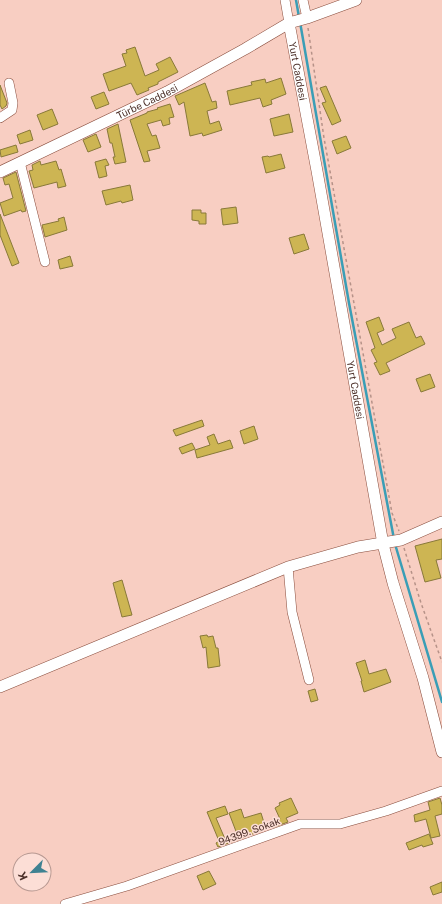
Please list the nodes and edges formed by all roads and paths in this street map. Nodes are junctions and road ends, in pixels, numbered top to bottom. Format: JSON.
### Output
{"nodes":[{"id":1,"x":285,"y":0,"type":"edge"},
{"id":2,"x":303,"y":0,"type":"edge"},
{"id":3,"x":356,"y":0,"type":"edge"},
{"id":4,"x":307,"y":18,"type":"junction"},
{"id":5,"x":289,"y":23,"type":"junction"},
{"id":6,"x":9,"y":83,"type":"dead end"},
{"id":7,"x":0,"y":118,"type":"edge"},
{"id":8,"x":20,"y":162,"type":"junction"},
{"id":9,"x":0,"y":170,"type":"edge"},
{"id":10,"x":45,"y":262,"type":"dead end"},
{"id":11,"x":442,"y":522,"type":"edge"},
{"id":12,"x":402,"y":540,"type":"junction"},
{"id":13,"x":383,"y":544,"type":"junction"},
{"id":14,"x":288,"y":567,"type":"junction"},
{"id":15,"x":442,"y":662,"type":"edge"},
{"id":16,"x":308,"y":680,"type":"dead end"},
{"id":17,"x":0,"y":687,"type":"edge"},
{"id":18,"x":442,"y":752,"type":"edge"},
{"id":19,"x":442,"y":791,"type":"edge"},
{"id":20,"x":65,"y":904,"type":"edge"}],
"edges":[{"from":1,"to":5,"type":"street"},
{"from":2,"to":4,"type":"street"},
{"from":3,"to":4,"type":"street","name":"Türbe Caddesi"},
{"from":4,"to":5,"type":"street","name":"Türbe Caddesi"},
{"from":4,"to":12,"type":"path"},
{"from":5,"to":8,"type":"street","name":"Türbe Caddesi"},
{"from":5,"to":13,"type":"street","name":"Yurt Caddesi"},
{"from":6,"to":7,"type":"street"},
{"from":8,"to":9,"type":"street","name":"Türbe Caddesi"},
{"from":8,"to":10,"type":"street"},
{"from":11,"to":12,"type":"street"},
{"from":12,"to":13,"type":"street"},
{"from":12,"to":15,"type":"path"},
{"from":13,"to":14,"type":"street"},
{"from":13,"to":18,"type":"street","name":"Yurt Caddesi"},
{"from":14,"to":16,"type":"street"},
{"from":14,"to":17,"type":"street"},
{"from":19,"to":20,"type":"street","name":"94399. Sokak"}]}
